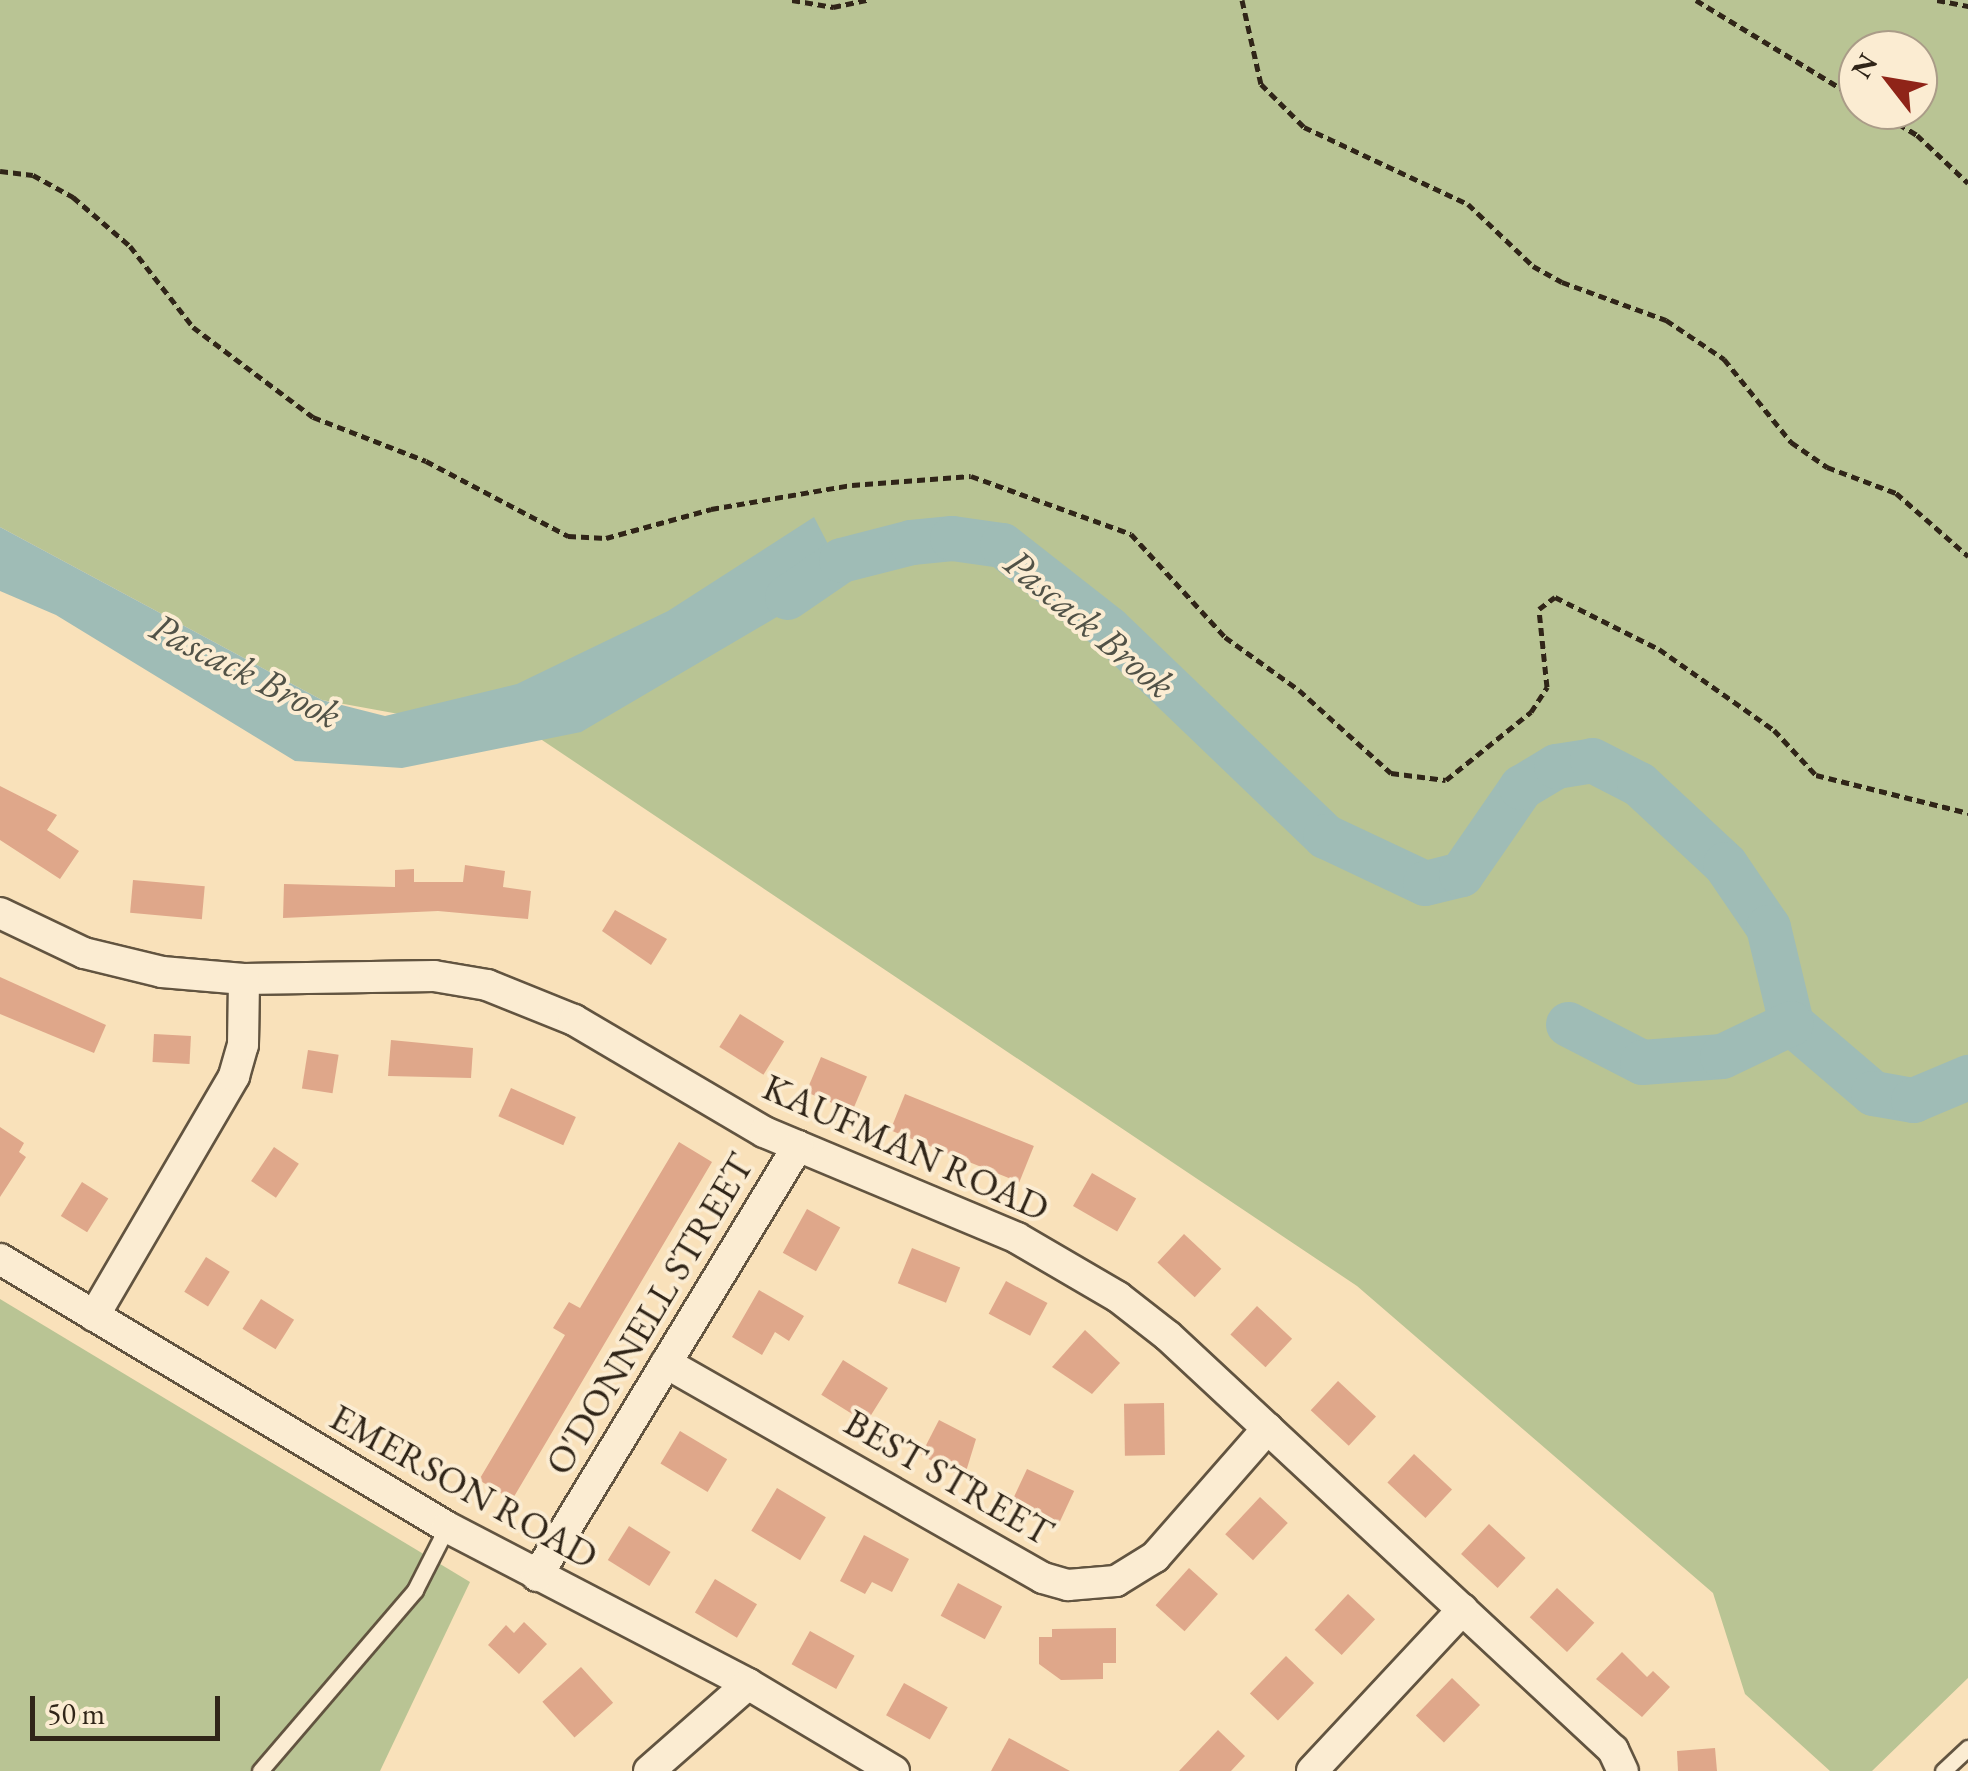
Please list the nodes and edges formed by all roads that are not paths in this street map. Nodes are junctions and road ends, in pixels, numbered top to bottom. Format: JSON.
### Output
{"nodes":[{"id":1,"x":0,"y":913,"type":"edge"},
{"id":2,"x":244,"y":979,"type":"junction"},
{"id":3,"x":798,"y":1146,"type":"junction"},
{"id":4,"x":0,"y":1259,"type":"edge"},
{"id":5,"x":94,"y":1316,"type":"junction"},
{"id":6,"x":666,"y":1362,"type":"junction"},
{"id":7,"x":1268,"y":1428,"type":"junction"},
{"id":8,"x":446,"y":1527,"type":"junction"},
{"id":9,"x":537,"y":1576,"type":"junction"},
{"id":10,"x":1462,"y":1610,"type":"junction"},
{"id":11,"x":748,"y":1684,"type":"junction"},
{"id":12,"x":1968,"y":1748,"type":"edge"},
{"id":13,"x":260,"y":1771,"type":"edge"},
{"id":14,"x":649,"y":1771,"type":"edge"},
{"id":15,"x":894,"y":1771,"type":"edge"},
{"id":16,"x":1312,"y":1771,"type":"edge"},
{"id":17,"x":1623,"y":1771,"type":"edge"},
{"id":18,"x":1944,"y":1771,"type":"edge"}],
"edges":[{"from":1,"to":2,"type":"street","name":"KAUFMAN ROAD"},
{"from":2,"to":3,"type":"street","name":"KAUFMAN ROAD"},
{"from":2,"to":5,"type":"street"},
{"from":3,"to":6,"type":"street","name":"O'DONNELL STREET"},
{"from":3,"to":7,"type":"street","name":"KAUFMAN ROAD"},
{"from":4,"to":5,"type":"street","name":"EMERSON ROAD"},
{"from":5,"to":8,"type":"street","name":"EMERSON ROAD"},
{"from":6,"to":7,"type":"street","name":"BEST STREET"},
{"from":6,"to":9,"type":"street","name":"O'DONNELL STREET"},
{"from":7,"to":10,"type":"street","name":"KAUFMAN ROAD"},
{"from":8,"to":9,"type":"street","name":"EMERSON ROAD"},
{"from":8,"to":13,"type":"lane"},
{"from":9,"to":11,"type":"street","name":"EMERSON ROAD"},
{"from":10,"to":16,"type":"street"},
{"from":10,"to":17,"type":"street","name":"KAUFMAN ROAD"},
{"from":11,"to":14,"type":"street"},
{"from":11,"to":15,"type":"street","name":"EMERSON ROAD"},
{"from":12,"to":18,"type":"lane"}]}
